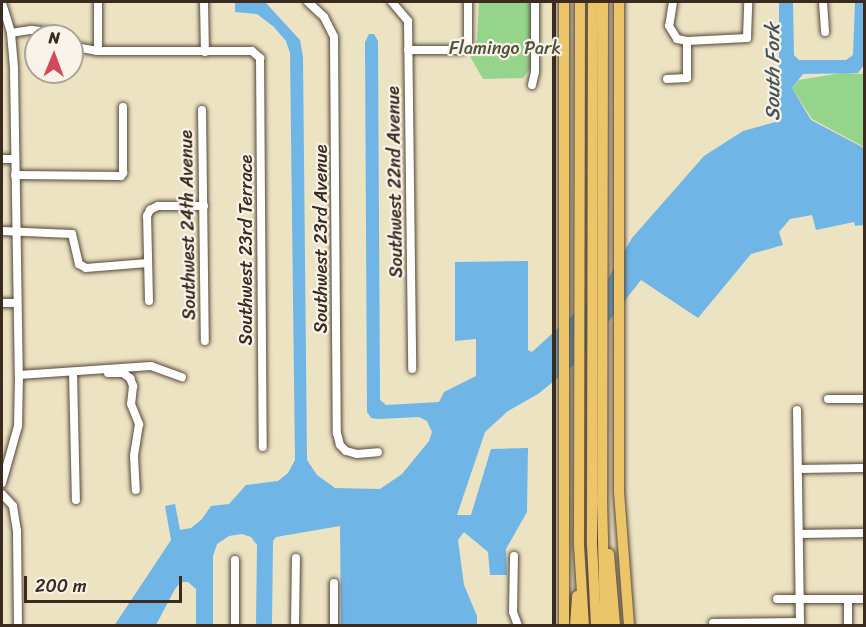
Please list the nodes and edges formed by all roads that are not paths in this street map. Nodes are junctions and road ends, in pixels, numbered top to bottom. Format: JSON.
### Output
{"nodes":[{"id":1,"x":98,"y":2,"type":"edge"},
{"id":2,"x":204,"y":2,"type":"edge"},
{"id":3,"x":308,"y":2,"type":"edge"},
{"id":4,"x":392,"y":2,"type":"edge"},
{"id":5,"x":468,"y":2,"type":"edge"},
{"id":6,"x":535,"y":2,"type":"edge"},
{"id":7,"x":564,"y":2,"type":"edge"},
{"id":8,"x":580,"y":2,"type":"edge"},
{"id":9,"x":586,"y":2,"type":"edge"},
{"id":10,"x":593,"y":2,"type":"edge"},
{"id":11,"x":603,"y":2,"type":"edge"},
{"id":12,"x":619,"y":2,"type":"edge"},
{"id":13,"x":673,"y":2,"type":"edge"},
{"id":14,"x":747,"y":2,"type":"edge"},
{"id":15,"x":823,"y":2,"type":"edge"},
{"id":16,"x":2,"y":3,"type":"edge"},
{"id":17,"x":24,"y":31,"type":"edge"},
{"id":18,"x":825,"y":32,"type":"dead end"},
{"id":19,"x":11,"y":33,"type":"junction"},
{"id":20,"x":687,"y":41,"type":"junction"},
{"id":21,"x":84,"y":49,"type":"edge"},
{"id":22,"x":408,"y":50,"type":"junction"},
{"id":23,"x":98,"y":51,"type":"junction"},
{"id":24,"x":205,"y":51,"type":"junction"},
{"id":25,"x":667,"y":79,"type":"dead end"},
{"id":26,"x":581,"y":80,"type":"junction"},
{"id":27,"x":532,"y":85,"type":"dead end"},
{"id":28,"x":123,"y":107,"type":"dead end"},
{"id":29,"x":202,"y":110,"type":"dead end"},
{"id":30,"x":2,"y":159,"type":"edge"},
{"id":31,"x":15,"y":159,"type":"junction"},
{"id":32,"x":15,"y":175,"type":"junction"},
{"id":33,"x":204,"y":207,"type":"junction"},
{"id":34,"x":2,"y":231,"type":"edge"},
{"id":35,"x":15,"y":231,"type":"junction"},
{"id":36,"x":148,"y":263,"type":"junction"},
{"id":37,"x":149,"y":301,"type":"dead end"},
{"id":38,"x":2,"y":303,"type":"edge"},
{"id":39,"x":18,"y":303,"type":"junction"},
{"id":40,"x":205,"y":341,"type":"dead end"},
{"id":41,"x":412,"y":369,"type":"dead end"},
{"id":42,"x":92,"y":371,"type":"junction"},
{"id":43,"x":73,"y":372,"type":"junction"},
{"id":44,"x":19,"y":375,"type":"junction"},
{"id":45,"x":182,"y":377,"type":"dead end"},
{"id":46,"x":828,"y":399,"type":"dead end"},
{"id":47,"x":864,"y":399,"type":"edge"},
{"id":48,"x":797,"y":410,"type":"dead end"},
{"id":49,"x":263,"y":447,"type":"dead end"},
{"id":50,"x":378,"y":452,"type":"dead end"},
{"id":51,"x":864,"y":468,"type":"edge"},
{"id":52,"x":798,"y":469,"type":"junction"},
{"id":53,"x":2,"y":483,"type":"edge"},
{"id":54,"x":136,"y":490,"type":"dead end"},
{"id":55,"x":2,"y":494,"type":"edge"},
{"id":56,"x":76,"y":500,"type":"dead end"},
{"id":57,"x":864,"y":533,"type":"edge"},
{"id":58,"x":800,"y":534,"type":"junction"},
{"id":59,"x":593,"y":545,"type":"junction"},
{"id":60,"x":514,"y":556,"type":"dead end"},
{"id":61,"x":296,"y":558,"type":"dead end"},
{"id":62,"x":580,"y":559,"type":"junction"},
{"id":63,"x":235,"y":560,"type":"dead end"},
{"id":64,"x":334,"y":583,"type":"dead end"},
{"id":65,"x":777,"y":599,"type":"dead end"},
{"id":66,"x":801,"y":599,"type":"junction"},
{"id":67,"x":848,"y":599,"type":"junction"},
{"id":68,"x":864,"y":599,"type":"edge"},
{"id":69,"x":713,"y":624,"type":"dead end"},
{"id":70,"x":800,"y":624,"type":"edge"},
{"id":71,"x":18,"y":626,"type":"edge"},
{"id":72,"x":235,"y":626,"type":"edge"},
{"id":73,"x":295,"y":626,"type":"edge"},
{"id":74,"x":334,"y":626,"type":"edge"},
{"id":75,"x":518,"y":626,"type":"edge"},
{"id":76,"x":564,"y":626,"type":"edge"},
{"id":77,"x":575,"y":626,"type":"edge"},
{"id":78,"x":586,"y":626,"type":"edge"},
{"id":79,"x":596,"y":626,"type":"edge"},
{"id":80,"x":605,"y":626,"type":"edge"},
{"id":81,"x":615,"y":626,"type":"edge"},
{"id":82,"x":629,"y":626,"type":"edge"},
{"id":83,"x":848,"y":626,"type":"edge"}],
"edges":[{"from":1,"to":23,"type":"street"},
{"from":2,"to":24,"type":"street"},
{"from":3,"to":50,"type":"street","name":"Southwest 23rd Avenue"},
{"from":4,"to":22,"type":"street","name":"Southwest 22nd Avenue"},
{"from":5,"to":22,"type":"street"},
{"from":6,"to":27,"type":"street"},
{"from":7,"to":76,"type":"highway"},
{"from":8,"to":26,"type":"highway"},
{"from":9,"to":26,"type":"highway"},
{"from":10,"to":59,"type":"highway"},
{"from":11,"to":59,"type":"highway"},
{"from":12,"to":82,"type":"highway"},
{"from":13,"to":20,"type":"street"},
{"from":14,"to":20,"type":"street"},
{"from":15,"to":18,"type":"street"},
{"from":16,"to":19,"type":"street"},
{"from":17,"to":19,"type":"street"},
{"from":19,"to":31,"type":"street"},
{"from":20,"to":25,"type":"street"},
{"from":21,"to":23,"type":"street"},
{"from":22,"to":41,"type":"street","name":"Southwest 22nd Avenue"},
{"from":23,"to":24,"type":"street"},
{"from":24,"to":49,"type":"street","name":"Southwest 23rd Terrace"},
{"from":26,"to":59,"type":"highway"},
{"from":28,"to":32,"type":"street"},
{"from":29,"to":33,"type":"street","name":"Southwest 24th Avenue"},
{"from":30,"to":31,"type":"street"},
{"from":31,"to":32,"type":"street"},
{"from":32,"to":35,"type":"street"},
{"from":33,"to":36,"type":"street"},
{"from":33,"to":40,"type":"street","name":"Southwest 24th Avenue"},
{"from":34,"to":35,"type":"street"},
{"from":35,"to":36,"type":"street"},
{"from":35,"to":39,"type":"street"},
{"from":36,"to":37,"type":"street"},
{"from":38,"to":39,"type":"street"},
{"from":39,"to":44,"type":"street"},
{"from":42,"to":43,"type":"street"},
{"from":42,"to":45,"type":"street"},
{"from":42,"to":54,"type":"street"},
{"from":43,"to":44,"type":"street"},
{"from":43,"to":56,"type":"street"},
{"from":44,"to":53,"type":"street"},
{"from":46,"to":47,"type":"street"},
{"from":48,"to":52,"type":"street"},
{"from":51,"to":52,"type":"street"},
{"from":52,"to":58,"type":"street"},
{"from":55,"to":71,"type":"street"},
{"from":57,"to":58,"type":"street"},
{"from":58,"to":66,"type":"street"},
{"from":59,"to":62,"type":"highway"},
{"from":59,"to":78,"type":"highway"},
{"from":59,"to":79,"type":"highway"},
{"from":59,"to":80,"type":"highway"},
{"from":59,"to":81,"type":"highway"},
{"from":60,"to":75,"type":"street"},
{"from":61,"to":73,"type":"street"},
{"from":62,"to":77,"type":"highway"},
{"from":62,"to":78,"type":"highway"},
{"from":63,"to":72,"type":"street"},
{"from":64,"to":74,"type":"street"},
{"from":65,"to":66,"type":"street"},
{"from":66,"to":67,"type":"street"},
{"from":66,"to":70,"type":"street"},
{"from":67,"to":68,"type":"street"},
{"from":67,"to":83,"type":"street"},
{"from":69,"to":70,"type":"street"}]}
